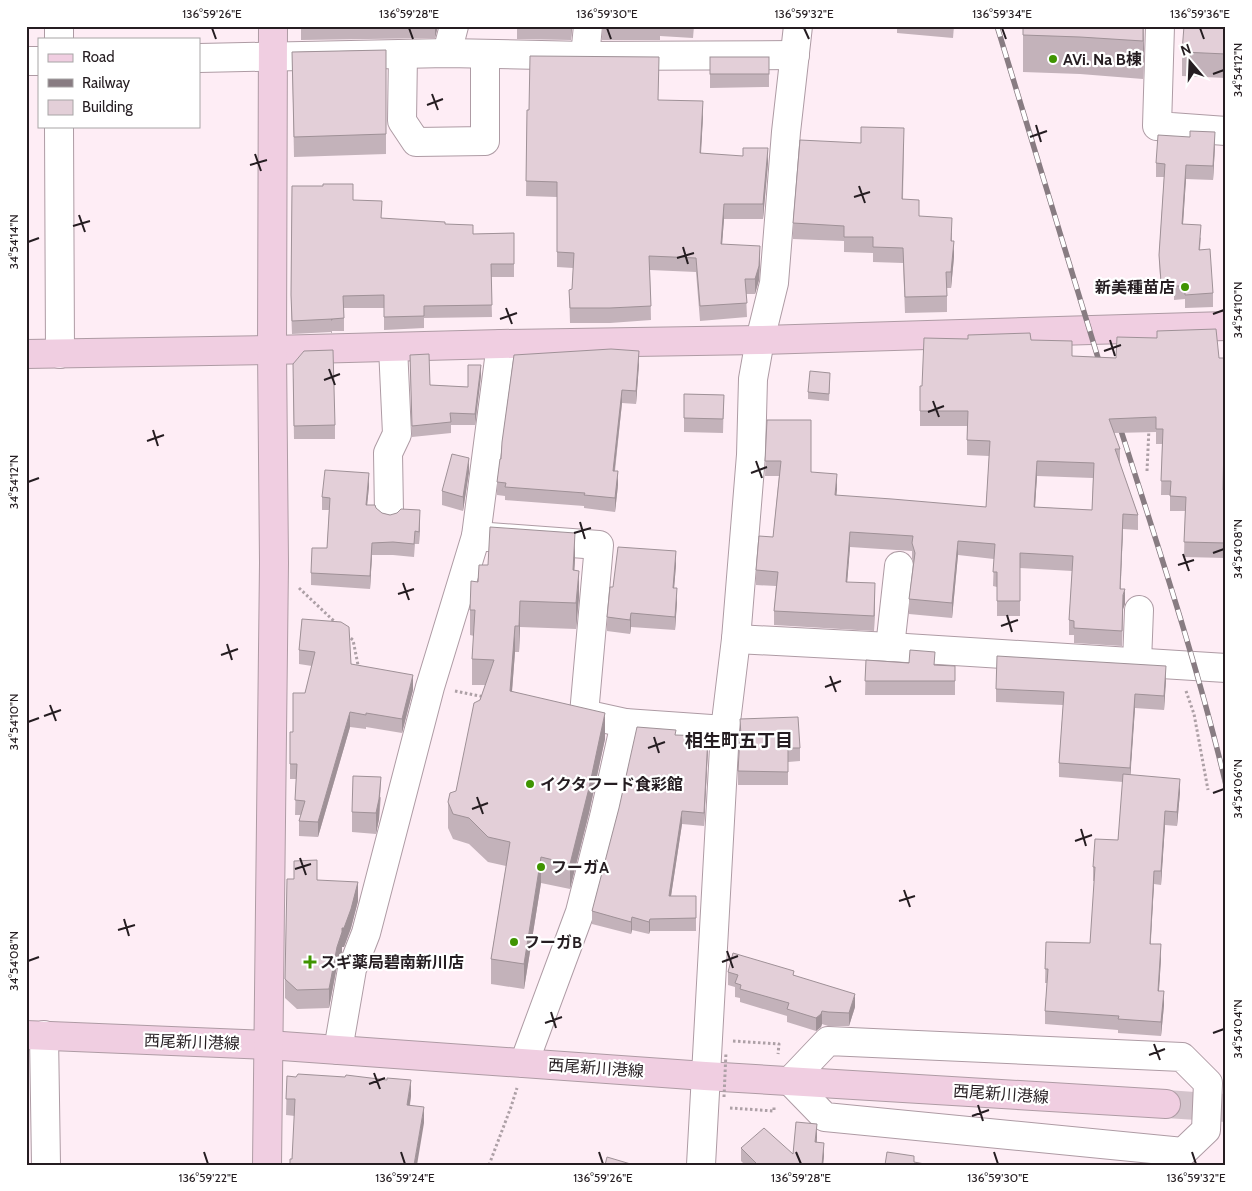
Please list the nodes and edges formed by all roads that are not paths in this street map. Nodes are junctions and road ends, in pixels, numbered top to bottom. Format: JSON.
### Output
{"nodes":[{"id":1,"x":273,"y":26,"type":"edge"},
{"id":2,"x":454,"y":26,"type":"edge"},
{"id":3,"x":588,"y":26,"type":"edge"},
{"id":4,"x":798,"y":26,"type":"edge"},
{"id":5,"x":1160,"y":26,"type":"edge"},
{"id":6,"x":403,"y":54,"type":"junction"},
{"id":7,"x":447,"y":54,"type":"junction"},
{"id":8,"x":485,"y":54,"type":"junction"},
{"id":9,"x":795,"y":55,"type":"junction"},
{"id":10,"x":273,"y":56,"type":"junction"},
{"id":11,"x":585,"y":56,"type":"junction"},
{"id":12,"x":200,"y":58,"type":"edge"},
{"id":13,"x":59,"y":128,"type":"edge"},
{"id":14,"x":1226,"y":131,"type":"edge"},
{"id":15,"x":1226,"y":326,"type":"edge"},
{"id":16,"x":760,"y":340,"type":"junction"},
{"id":17,"x":501,"y":344,"type":"junction"},
{"id":18,"x":393,"y":347,"type":"junction"},
{"id":19,"x":272,"y":350,"type":"junction"},
{"id":20,"x":26,"y":354,"type":"edge"},
{"id":21,"x":60,"y":354,"type":"junction"},
{"id":22,"x":389,"y":512,"type":"dead end"},
{"id":23,"x":476,"y":536,"type":"junction"},
{"id":24,"x":899,"y":566,"type":"dead end"},
{"id":25,"x":1139,"y":610,"type":"dead end"},
{"id":26,"x":736,"y":639,"type":"junction"},
{"id":27,"x":890,"y":647,"type":"junction"},
{"id":28,"x":1137,"y":662,"type":"junction"},
{"id":29,"x":1226,"y":668,"type":"edge"},
{"id":30,"x":625,"y":723,"type":"junction"},
{"id":31,"x":725,"y":730,"type":"junction"},
{"id":32,"x":35,"y":1035,"type":"edge"},
{"id":33,"x":268,"y":1045,"type":"junction"},
{"id":34,"x":338,"y":1050,"type":"junction"},
{"id":35,"x":524,"y":1063,"type":"junction"},
{"id":36,"x":705,"y":1076,"type":"junction"},
{"id":37,"x":790,"y":1081,"type":"junction"},
{"id":38,"x":1166,"y":1104,"type":"tunnel mouth"},
{"id":39,"x":46,"y":1165,"type":"edge"},
{"id":40,"x":267,"y":1165,"type":"edge"},
{"id":41,"x":701,"y":1165,"type":"edge"}],
"edges":[{"from":1,"to":10,"type":"street"},
{"from":2,"to":7,"type":"street"},
{"from":3,"to":11,"type":"street"},
{"from":4,"to":9,"type":"street"},
{"from":5,"to":14,"type":"street"},
{"from":6,"to":7,"type":"street"},
{"from":6,"to":8,"type":"street"},
{"from":6,"to":10,"type":"street"},
{"from":7,"to":8,"type":"street"},
{"from":8,"to":11,"type":"street"},
{"from":9,"to":11,"type":"street"},
{"from":9,"to":16,"type":"street"},
{"from":10,"to":12,"type":"street"},
{"from":10,"to":19,"type":"street"},
{"from":13,"to":21,"type":"street"},
{"from":15,"to":16,"type":"street"},
{"from":16,"to":17,"type":"street"},
{"from":16,"to":26,"type":"street"},
{"from":17,"to":18,"type":"street"},
{"from":17,"to":23,"type":"street"},
{"from":18,"to":19,"type":"street"},
{"from":18,"to":22,"type":"street"},
{"from":19,"to":21,"type":"street"},
{"from":19,"to":33,"type":"street"},
{"from":20,"to":21,"type":"street"},
{"from":23,"to":30,"type":"street"},
{"from":23,"to":34,"type":"street"},
{"from":24,"to":27,"type":"street"},
{"from":25,"to":28,"type":"street"},
{"from":26,"to":27,"type":"street"},
{"from":26,"to":31,"type":"street"},
{"from":27,"to":28,"type":"street"},
{"from":28,"to":29,"type":"street"},
{"from":30,"to":31,"type":"street"},
{"from":30,"to":35,"type":"street"},
{"from":31,"to":36,"type":"street"},
{"from":32,"to":33,"type":"street","name":"西尾新川港線"},
{"from":32,"to":39,"type":"street"},
{"from":33,"to":34,"type":"street","name":"西尾新川港線"},
{"from":33,"to":40,"type":"street"},
{"from":34,"to":35,"type":"street","name":"西尾新川港線"},
{"from":35,"to":36,"type":"street","name":"西尾新川港線"},
{"from":36,"to":37,"type":"street","name":"西尾新川港線"},
{"from":36,"to":41,"type":"street"},
{"from":37,"to":37,"type":"street"},
{"from":37,"to":38,"type":"street","name":"西尾新川港線"}]}
